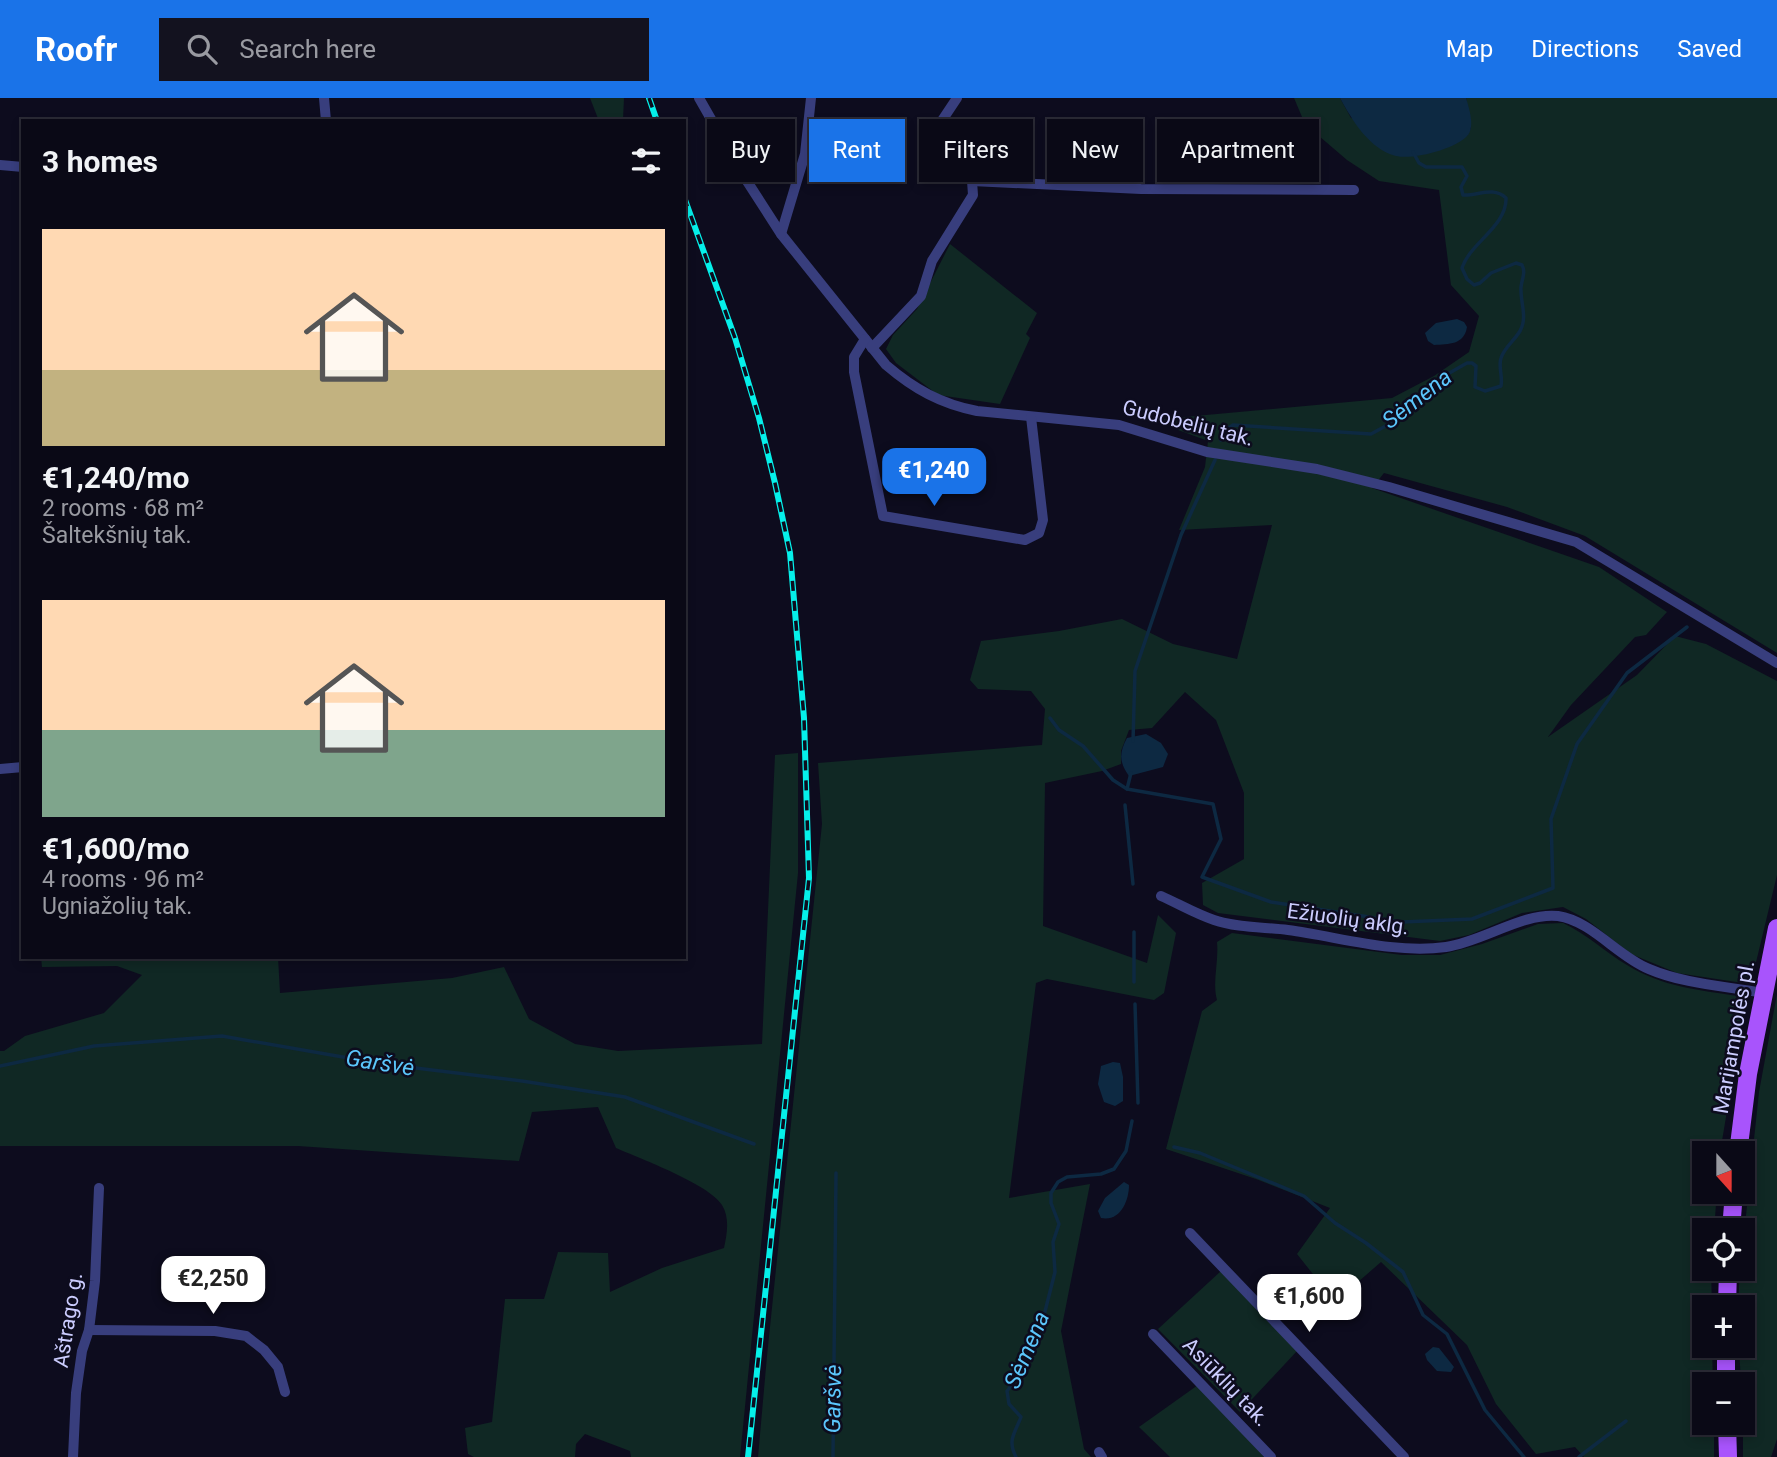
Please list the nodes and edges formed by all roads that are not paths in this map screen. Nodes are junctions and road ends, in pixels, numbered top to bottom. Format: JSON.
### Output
{"nodes":[{"id":1,"x":324,"y":98,"type":"edge"},
{"id":2,"x":699,"y":98,"type":"edge"},
{"id":3,"x":811,"y":98,"type":"edge"},
{"id":4,"x":957,"y":98,"type":"edge"},
{"id":5,"x":326,"y":119,"type":"edge"},
{"id":6,"x":943,"y":119,"type":"edge"},
{"id":7,"x":0,"y":165,"type":"edge"},
{"id":8,"x":21,"y":167,"type":"edge"},
{"id":9,"x":972,"y":182,"type":"edge"},
{"id":10,"x":993,"y":182,"type":"edge"},
{"id":11,"x":1354,"y":190,"type":"dead end"},
{"id":12,"x":781,"y":234,"type":"junction"},
{"id":13,"x":869,"y":343,"type":"junction"},
{"id":14,"x":1031,"y":417,"type":"junction"},
{"id":15,"x":1777,"y":663,"type":"edge"},
{"id":16,"x":21,"y":767,"type":"edge"},
{"id":17,"x":0,"y":769,"type":"edge"},
{"id":18,"x":1161,"y":896,"type":"dead end"},
{"id":19,"x":1777,"y":928,"type":"edge"},
{"id":20,"x":1763,"y":993,"type":"junction"},
{"id":21,"x":1740,"y":1141,"type":"edge"},
{"id":22,"x":99,"y":1188,"type":"dead end"},
{"id":23,"x":1190,"y":1233,"type":"dead end"},
{"id":24,"x":89,"y":1330,"type":"junction"},
{"id":25,"x":1153,"y":1335,"type":"dead end"},
{"id":26,"x":285,"y":1392,"type":"dead end"},
{"id":27,"x":1727,"y":1435,"type":"edge"},
{"id":28,"x":73,"y":1457,"type":"edge"},
{"id":29,"x":1271,"y":1457,"type":"edge"},
{"id":30,"x":1404,"y":1457,"type":"edge"},
{"id":31,"x":1728,"y":1457,"type":"edge"}],
"edges":[{"from":1,"to":5,"type":"street"},
{"from":2,"to":12,"type":"street","name":"Gudobelių tak."},
{"from":3,"to":12,"type":"street"},
{"from":4,"to":6,"type":"street"},
{"from":7,"to":8,"type":"street"},
{"from":9,"to":13,"type":"street"},
{"from":10,"to":11,"type":"street"},
{"from":12,"to":13,"type":"street","name":"Gudobelių tak."},
{"from":13,"to":14,"type":"street","name":"Gudobelių tak."},
{"from":13,"to":14,"type":"street"},
{"from":14,"to":15,"type":"street","name":"Gudobelių tak."},
{"from":16,"to":17,"type":"street"},
{"from":18,"to":20,"type":"street","name":"Ežiuolių aklg."},
{"from":19,"to":20,"type":"main road","name":"Marijampolės pl."},
{"from":20,"to":21,"type":"main road","name":"Marijampolės pl."},
{"from":22,"to":24,"type":"street","name":"Aštrago g."},
{"from":23,"to":30,"type":"street"},
{"from":24,"to":26,"type":"street"},
{"from":24,"to":28,"type":"street","name":"Aštrago g."},
{"from":25,"to":29,"type":"street","name":"Asiūklių tak."},
{"from":27,"to":31,"type":"main road"}]}
